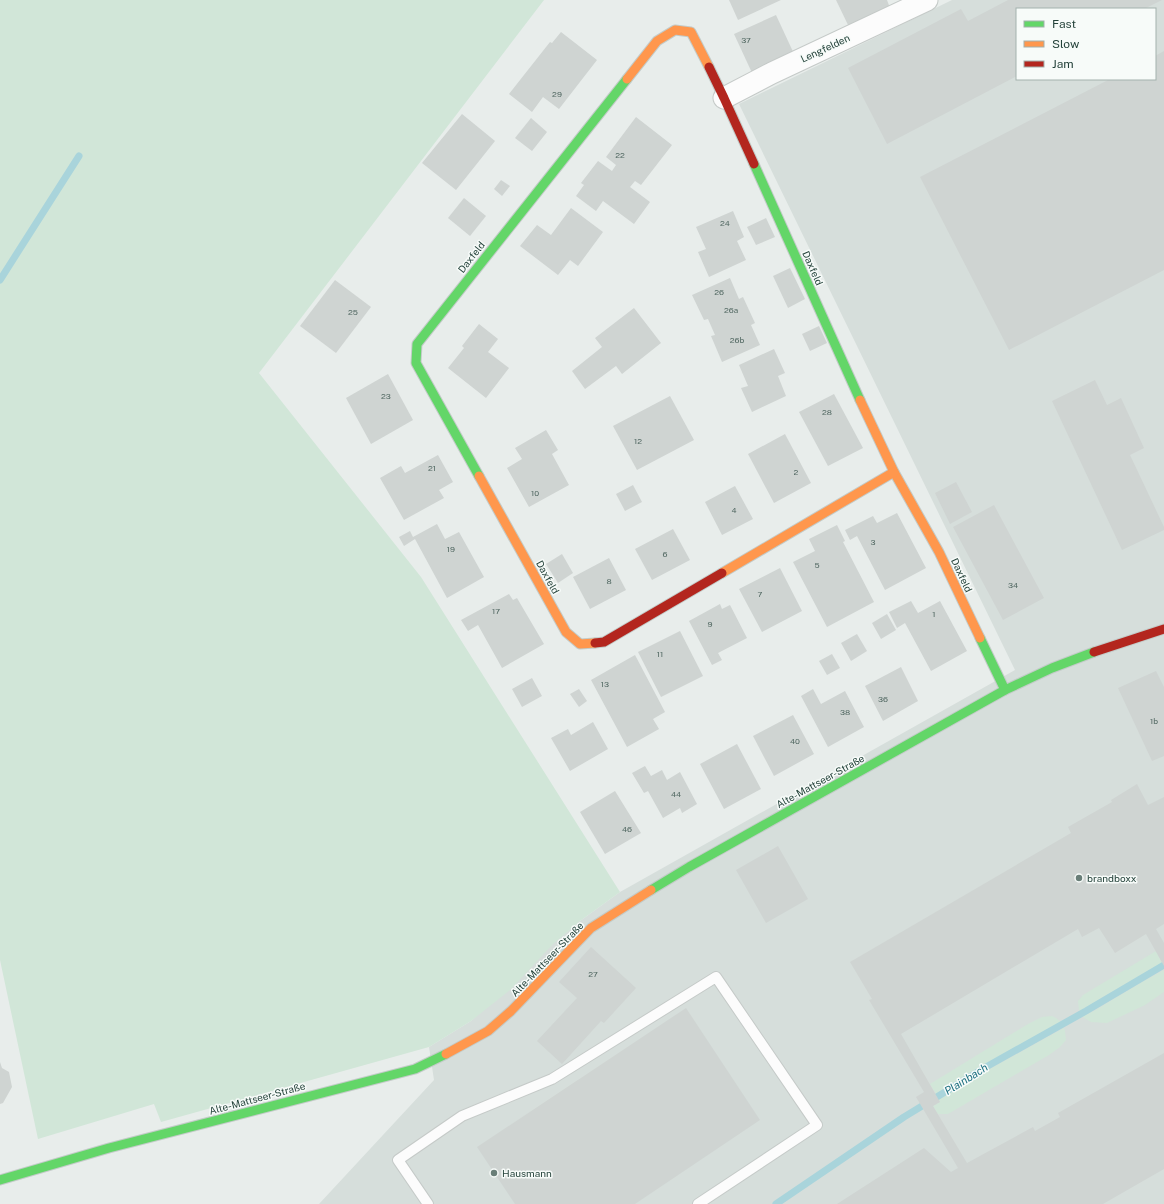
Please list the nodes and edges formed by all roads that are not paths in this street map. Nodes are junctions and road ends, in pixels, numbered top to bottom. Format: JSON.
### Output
{"nodes":[{"id":1,"x":927,"y":0,"type":"edge"},
{"id":2,"x":724,"y":98,"type":"junction"},
{"id":3,"x":894,"y":472,"type":"junction"},
{"id":4,"x":1164,"y":628,"type":"edge"},
{"id":5,"x":1005,"y":690,"type":"junction"},
{"id":6,"x":0,"y":1180,"type":"edge"},
{"id":7,"x":428,"y":1204,"type":"edge"},
{"id":8,"x":698,"y":1204,"type":"edge"}],
"edges":[{"from":1,"to":2,"type":"street","name":"Lengfelden"},
{"from":2,"to":3,"type":"street","name":"Daxfeld"},
{"from":2,"to":3,"type":"street","name":"Daxfeld"},
{"from":3,"to":5,"type":"street","name":"Daxfeld"},
{"from":4,"to":5,"type":"street","name":"Alte-Mattseer-Straße"},
{"from":5,"to":6,"type":"street","name":"Alte-Mattseer-Straße"},
{"from":7,"to":8,"type":"lane"}]}
